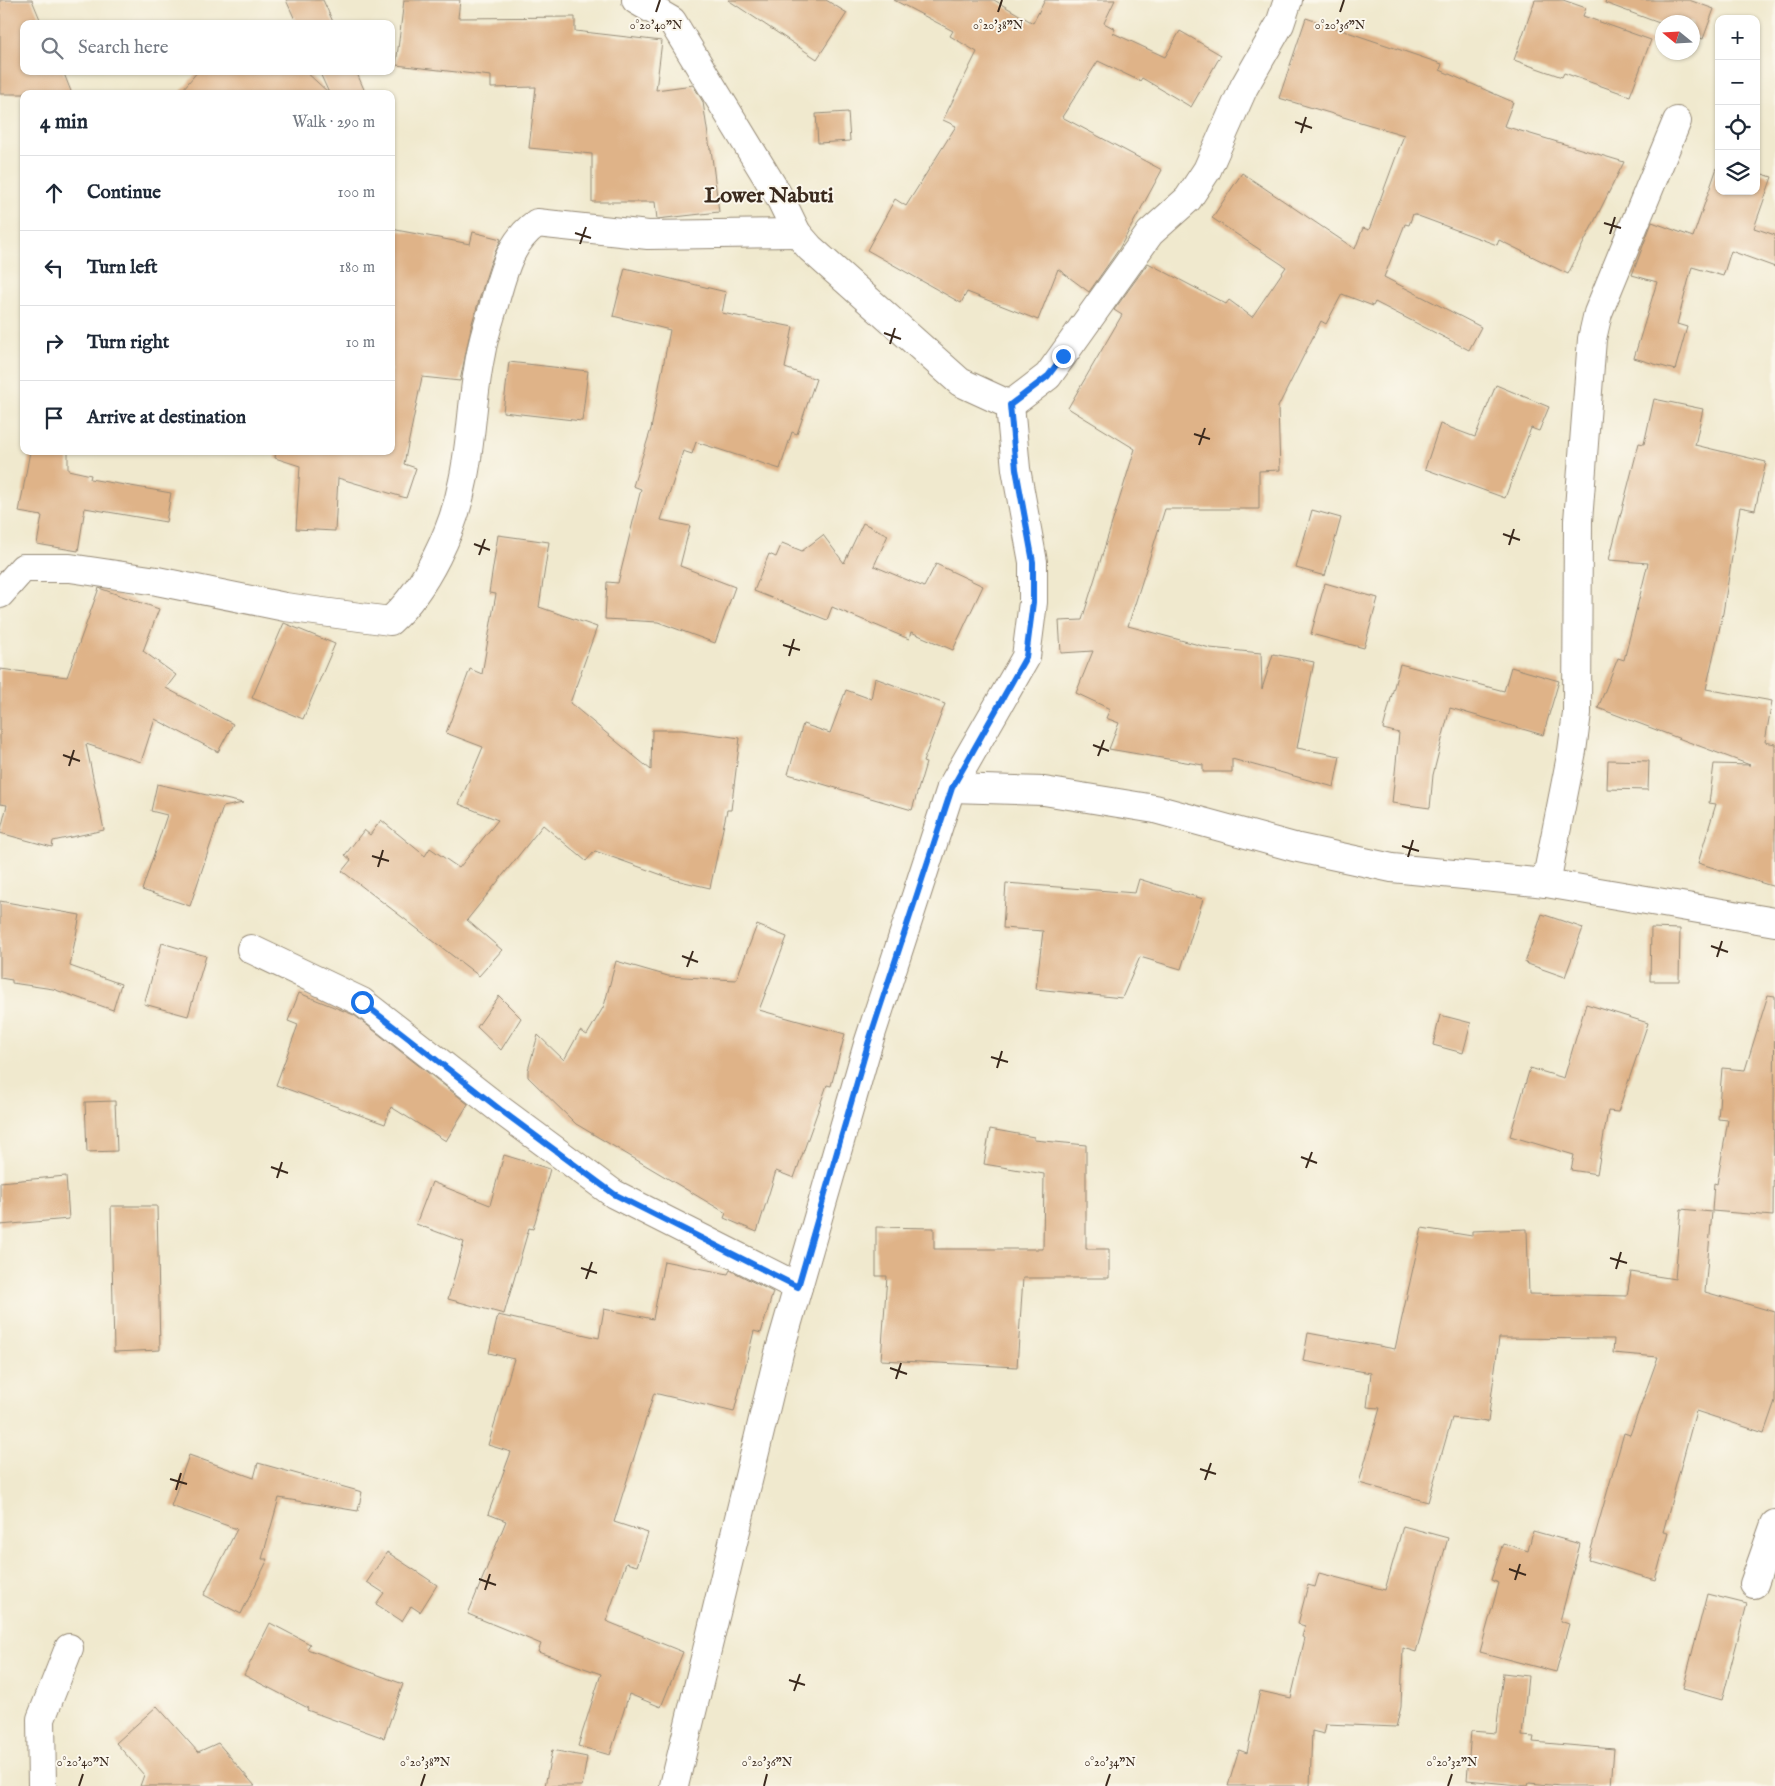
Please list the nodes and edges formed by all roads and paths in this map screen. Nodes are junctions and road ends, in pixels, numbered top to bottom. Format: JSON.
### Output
{"nodes":[{"id":1,"x":1288,"y":0,"type":"edge"},
{"id":2,"x":641,"y":1,"type":"edge"},
{"id":3,"x":1677,"y":121,"type":"dead end"},
{"id":4,"x":797,"y":233,"type":"junction"},
{"id":5,"x":1010,"y":405,"type":"junction"},
{"id":6,"x":0,"y":594,"type":"edge"},
{"id":7,"x":952,"y":788,"type":"junction"},
{"id":8,"x":1546,"y":883,"type":"junction"},
{"id":9,"x":1775,"y":922,"type":"edge"},
{"id":10,"x":250,"y":949,"type":"dead end"},
{"id":11,"x":798,"y":1287,"type":"junction"},
{"id":12,"x":1775,"y":1524,"type":"edge"},
{"id":13,"x":1754,"y":1584,"type":"dead end"},
{"id":14,"x":69,"y":1648,"type":"dead end"},
{"id":15,"x":42,"y":1786,"type":"edge"},
{"id":16,"x":674,"y":1786,"type":"edge"}],
"edges":[{"from":1,"to":5,"type":"street"},
{"from":2,"to":4,"type":"street"},
{"from":3,"to":8,"type":"street"},
{"from":4,"to":5,"type":"street"},
{"from":4,"to":6,"type":"street"},
{"from":5,"to":7,"type":"street"},
{"from":7,"to":8,"type":"street"},
{"from":7,"to":11,"type":"street"},
{"from":8,"to":9,"type":"street"},
{"from":10,"to":11,"type":"street"},
{"from":11,"to":16,"type":"street"},
{"from":12,"to":13,"type":"street"},
{"from":14,"to":15,"type":"street"}]}
